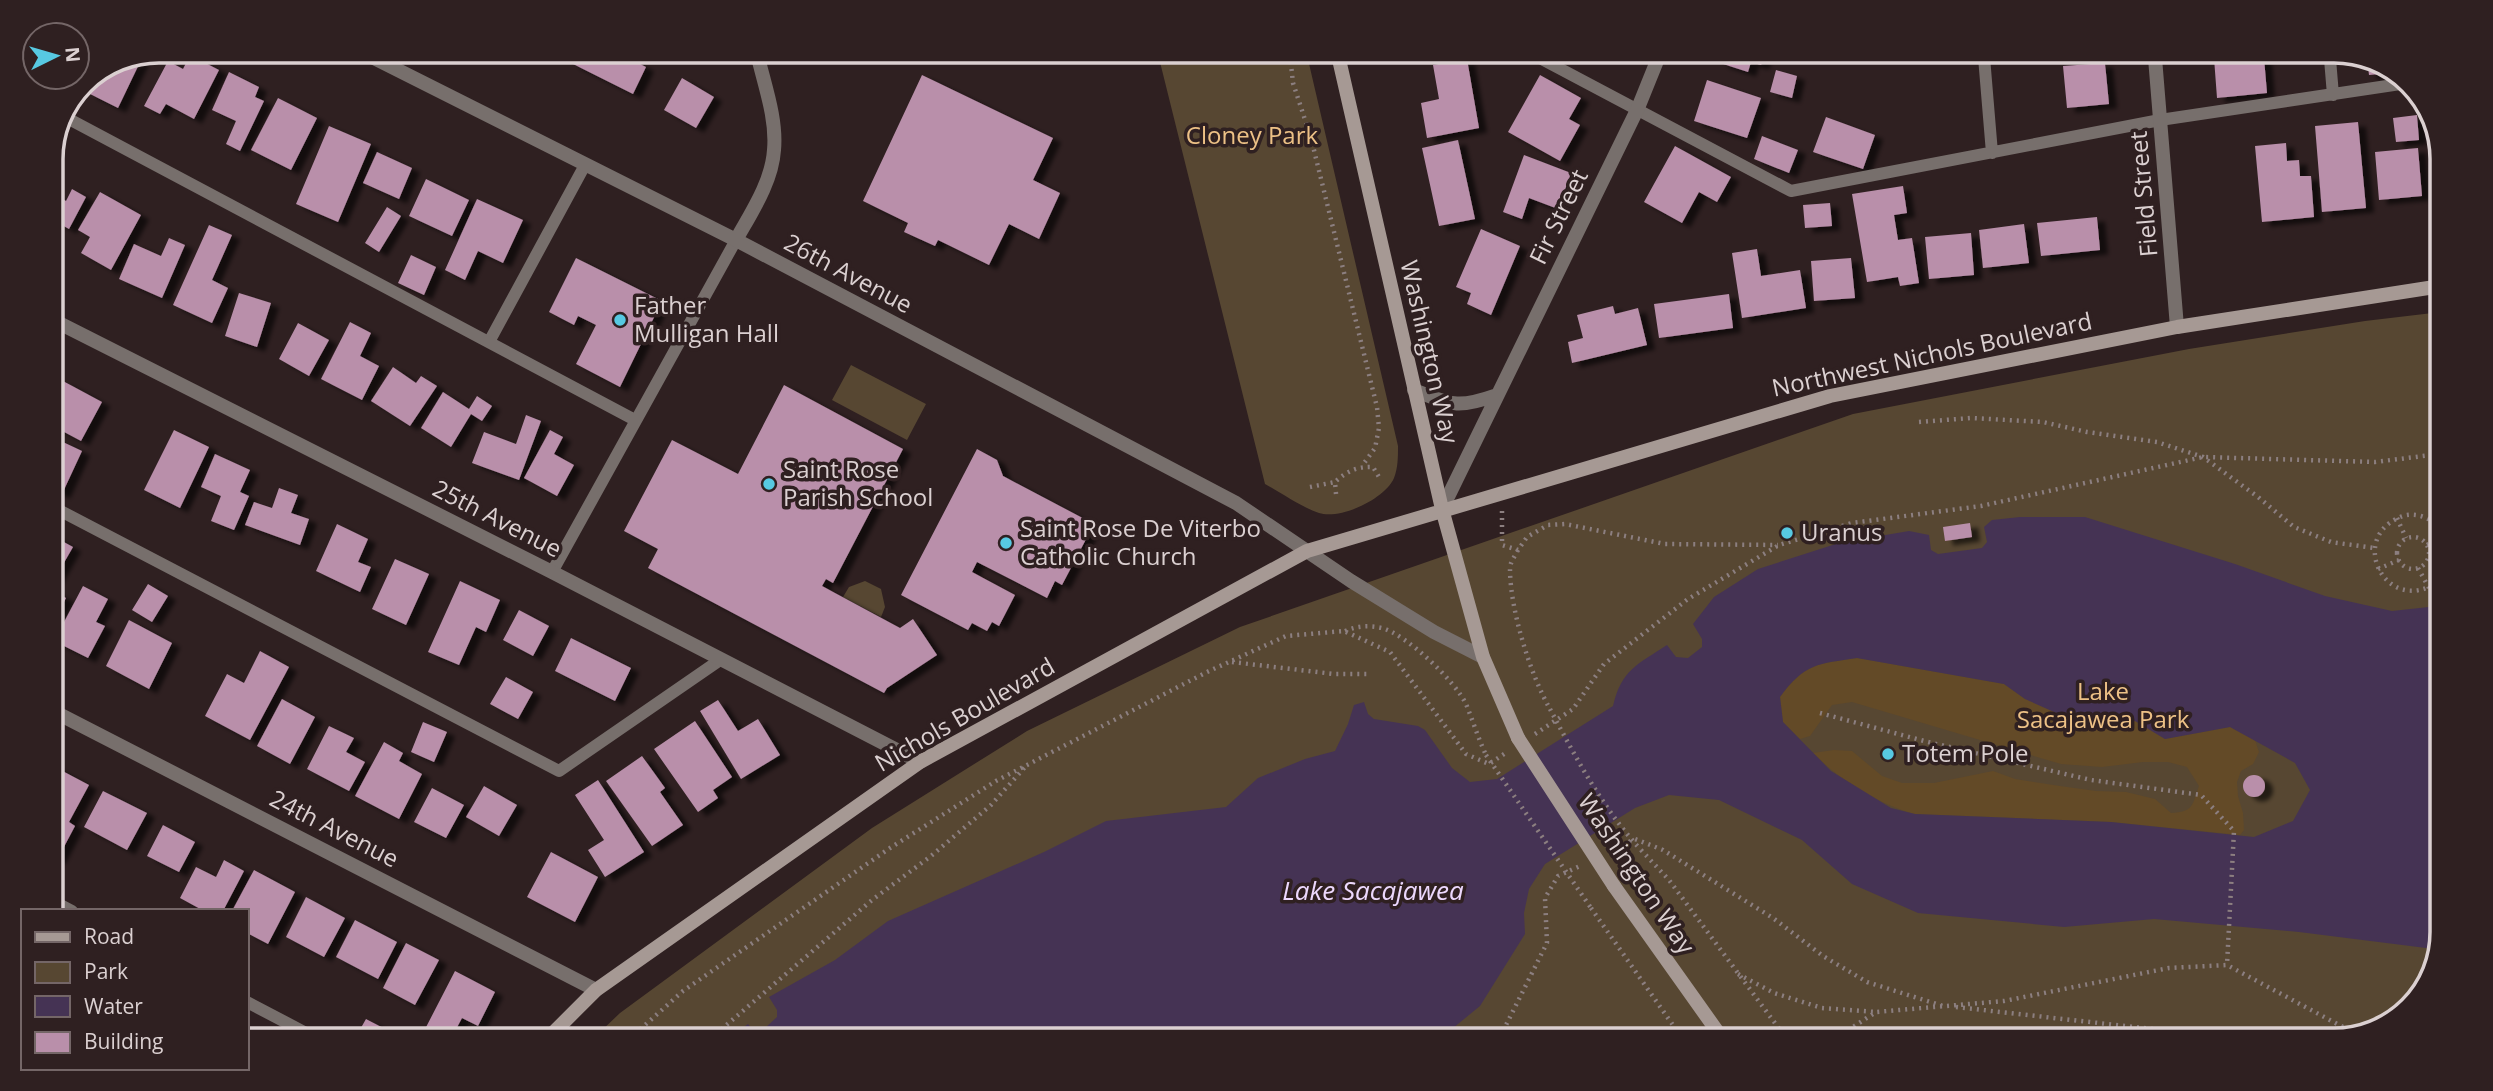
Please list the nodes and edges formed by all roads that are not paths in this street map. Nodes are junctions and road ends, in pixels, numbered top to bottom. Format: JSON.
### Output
{"nodes":[{"id":1,"x":384,"y":63,"type":"edge"},
{"id":2,"x":759,"y":63,"type":"edge"},
{"id":3,"x":1340,"y":63,"type":"edge"},
{"id":4,"x":1550,"y":63,"type":"edge"},
{"id":5,"x":1656,"y":63,"type":"edge"},
{"id":6,"x":1984,"y":63,"type":"edge"},
{"id":7,"x":2155,"y":63,"type":"edge"},
{"id":8,"x":2330,"y":63,"type":"edge"},
{"id":9,"x":2395,"y":85,"type":"edge"},
{"id":10,"x":2333,"y":95,"type":"junction"},
{"id":11,"x":1638,"y":108,"type":"junction"},
{"id":12,"x":72,"y":120,"type":"edge"},
{"id":13,"x":2160,"y":120,"type":"junction"},
{"id":14,"x":1992,"y":153,"type":"junction"},
{"id":15,"x":585,"y":165,"type":"junction"},
{"id":16,"x":736,"y":240,"type":"junction"},
{"id":17,"x":2430,"y":288,"type":"edge"},
{"id":18,"x":63,"y":325,"type":"edge"},
{"id":19,"x":2177,"y":327,"type":"junction"},
{"id":20,"x":489,"y":342,"type":"junction"},
{"id":21,"x":1414,"y":390,"type":"junction"},
{"id":22,"x":1497,"y":396,"type":"junction"},
{"id":23,"x":635,"y":419,"type":"junction"},
{"id":24,"x":1442,"y":509,"type":"junction"},
{"id":25,"x":63,"y":512,"type":"edge"},
{"id":26,"x":1307,"y":551,"type":"junction"},
{"id":27,"x":552,"y":572,"type":"junction"},
{"id":28,"x":1483,"y":657,"type":"junction"},
{"id":29,"x":720,"y":660,"type":"junction"},
{"id":30,"x":63,"y":716,"type":"edge"},
{"id":31,"x":920,"y":762,"type":"junction"},
{"id":32,"x":596,"y":990,"type":"junction"},
{"id":33,"x":248,"y":1003,"type":"edge"},
{"id":34,"x":296,"y":1028,"type":"edge"},
{"id":35,"x":558,"y":1028,"type":"edge"},
{"id":36,"x":1715,"y":1028,"type":"edge"}],
"edges":[{"from":1,"to":15,"type":"street","name":"26th Avenue"},
{"from":2,"to":16,"type":"street"},
{"from":3,"to":21,"type":"main road","name":"Washington Way"},
{"from":4,"to":11,"type":"lane"},
{"from":5,"to":11,"type":"street","name":"Fir Street"},
{"from":6,"to":14,"type":"lane"},
{"from":7,"to":13,"type":"street","name":"Field Street"},
{"from":8,"to":10,"type":"lane"},
{"from":9,"to":10,"type":"lane"},
{"from":10,"to":13,"type":"lane"},
{"from":11,"to":14,"type":"lane"},
{"from":11,"to":22,"type":"street","name":"Fir Street"},
{"from":12,"to":20,"type":"lane"},
{"from":13,"to":14,"type":"lane"},
{"from":13,"to":19,"type":"street","name":"Field Street"},
{"from":15,"to":16,"type":"street","name":"26th Avenue"},
{"from":15,"to":20,"type":"lane"},
{"from":16,"to":23,"type":"lane"},
{"from":16,"to":26,"type":"street","name":"26th Avenue"},
{"from":17,"to":19,"type":"main road","name":"Northwest Nichols Boulevard"},
{"from":18,"to":27,"type":"street","name":"25th Avenue"},
{"from":19,"to":24,"type":"main road","name":"Northwest Nichols Boulevard"},
{"from":20,"to":23,"type":"lane"},
{"from":21,"to":22,"type":"street"},
{"from":21,"to":24,"type":"main road","name":"Washington Way"},
{"from":22,"to":24,"type":"street","name":"Fir Street"},
{"from":23,"to":27,"type":"lane"},
{"from":24,"to":26,"type":"main road","name":"Nichols Boulevard"},
{"from":24,"to":28,"type":"main road","name":"Washington Way"},
{"from":25,"to":29,"type":"lane"},
{"from":26,"to":28,"type":"street"},
{"from":26,"to":31,"type":"main road","name":"Nichols Boulevard"},
{"from":27,"to":29,"type":"street","name":"25th Avenue"},
{"from":28,"to":36,"type":"main road","name":"Washington Way","bridge":true},
{"from":29,"to":31,"type":"street","name":"25th Avenue"},
{"from":30,"to":32,"type":"street","name":"24th Avenue"},
{"from":31,"to":32,"type":"main road","name":"Nichols Boulevard"},
{"from":32,"to":35,"type":"main road","name":"Nichols Boulevard"},
{"from":33,"to":34,"type":"lane"}]}
